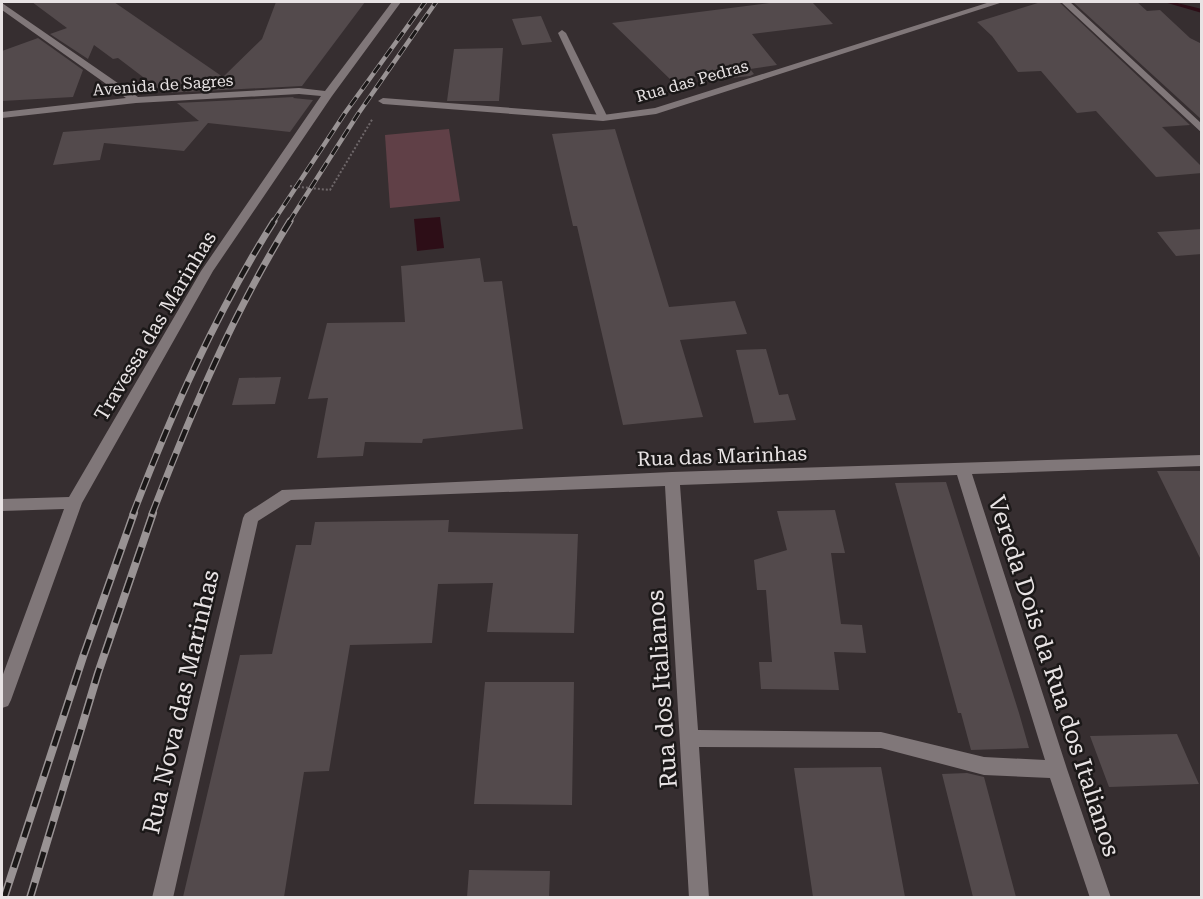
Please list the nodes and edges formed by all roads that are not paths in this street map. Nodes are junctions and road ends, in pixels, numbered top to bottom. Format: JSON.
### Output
{"nodes":[{"id":1,"x":396,"y":2,"type":"edge"},
{"id":2,"x":998,"y":2,"type":"edge"},
{"id":3,"x":1065,"y":2,"type":"edge"},
{"id":4,"x":2,"y":6,"type":"edge"},
{"id":5,"x":562,"y":33,"type":"dead end"},
{"id":6,"x":328,"y":94,"type":"junction"},
{"id":7,"x":136,"y":100,"type":"junction"},
{"id":8,"x":383,"y":102,"type":"road end"},
{"id":9,"x":2,"y":116,"type":"edge"},
{"id":10,"x":603,"y":118,"type":"junction"},
{"id":11,"x":1202,"y":130,"type":"edge"},
{"id":12,"x":1202,"y":460,"type":"edge"},
{"id":13,"x":963,"y":469,"type":"junction"},
{"id":14,"x":672,"y":478,"type":"junction"},
{"id":15,"x":74,"y":503,"type":"junction"},
{"id":16,"x":2,"y":505,"type":"edge"},
{"id":17,"x":250,"y":518,"type":"joint"},
{"id":18,"x":2,"y":700,"type":"edge"},
{"id":19,"x":689,"y":738,"type":"junction"},
{"id":20,"x":1057,"y":769,"type":"junction"},
{"id":21,"x":162,"y":897,"type":"edge"},
{"id":22,"x":699,"y":897,"type":"edge"},
{"id":23,"x":1101,"y":897,"type":"edge"}],
"edges":[{"from":1,"to":6,"type":"street","name":"Travessa das Marinhas"},
{"from":2,"to":10,"type":"street","name":"Rua das Pedras"},
{"from":3,"to":11,"type":"street"},
{"from":4,"to":7,"type":"street"},
{"from":5,"to":10,"type":"lane"},
{"from":6,"to":7,"type":"street","name":"Avenida de Sagres"},
{"from":6,"to":15,"type":"street","name":"Travessa das Marinhas"},
{"from":7,"to":9,"type":"street","name":"Avenida de Sagres"},
{"from":8,"to":10,"type":"street","name":"Rua das Pedras"},
{"from":12,"to":13,"type":"street","name":"Rua das Marinhas"},
{"from":13,"to":14,"type":"street","name":"Rua das Marinhas"},
{"from":13,"to":20,"type":"street","name":"Vereda Dois da Rua dos Italianos"},
{"from":14,"to":17,"type":"street","name":"Rua das Marinhas"},
{"from":14,"to":19,"type":"street","name":"Rua dos Italianos"},
{"from":15,"to":16,"type":"street"},
{"from":15,"to":18,"type":"street","name":"Travessa das Marinhas"},
{"from":17,"to":21,"type":"street","name":"Rua Nova das Marinhas"},
{"from":19,"to":20,"type":"street"},
{"from":19,"to":22,"type":"street","name":"Rua dos Italianos"},
{"from":20,"to":23,"type":"street","name":"Vereda Dois da Rua dos Italianos"}]}
